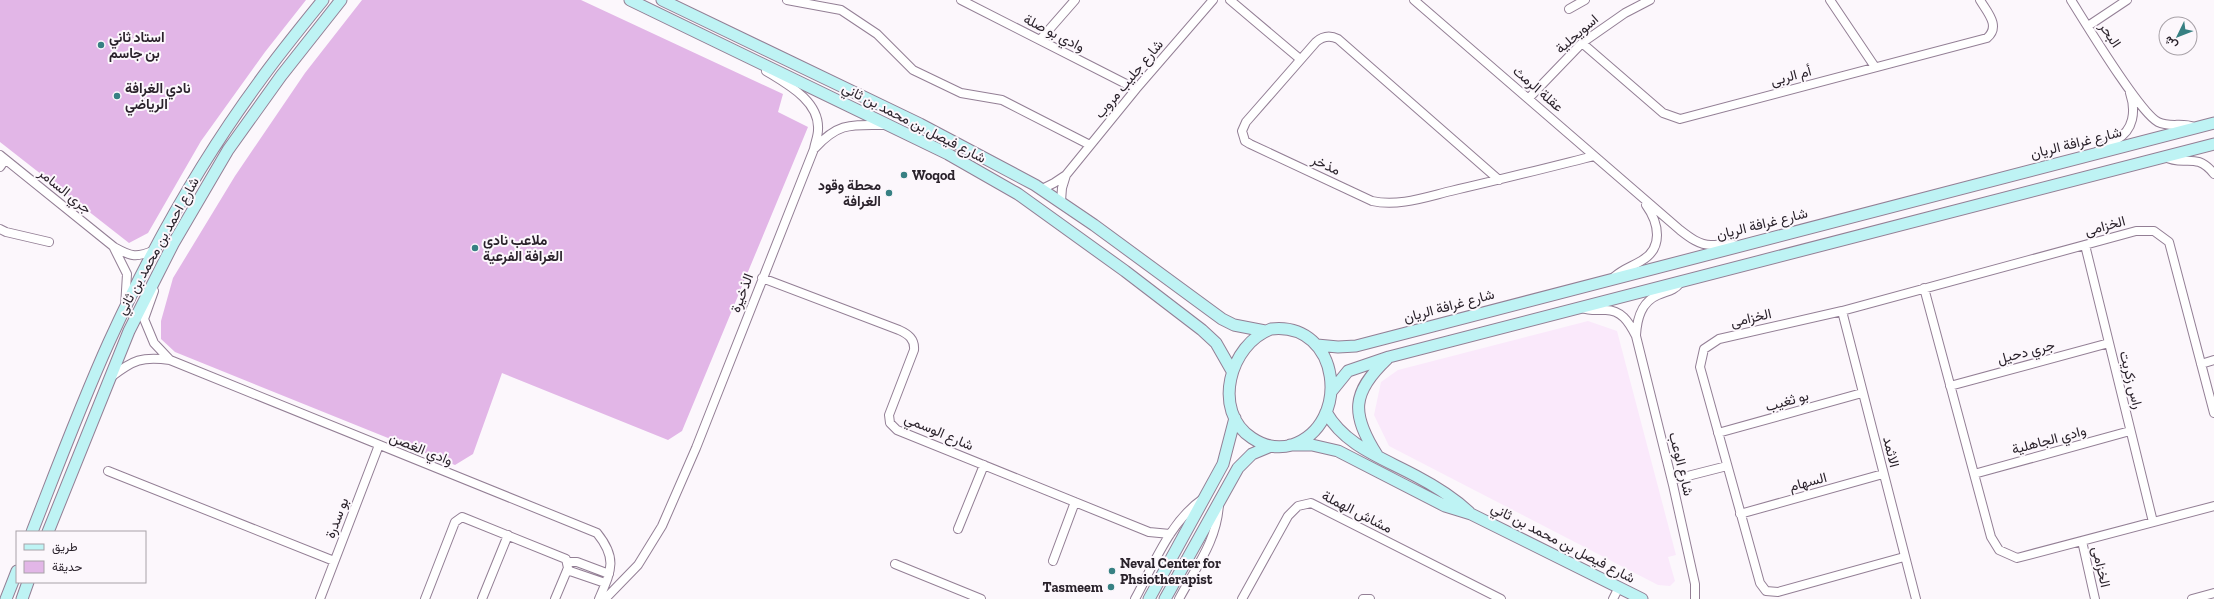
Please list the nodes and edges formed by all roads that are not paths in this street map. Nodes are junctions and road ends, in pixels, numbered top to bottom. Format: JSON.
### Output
{"nodes":[{"id":1,"x":323,"y":0,"type":"edge"},
{"id":2,"x":341,"y":0,"type":"edge"},
{"id":3,"x":630,"y":0,"type":"edge"},
{"id":4,"x":662,"y":0,"type":"edge"},
{"id":5,"x":788,"y":0,"type":"edge"},
{"id":6,"x":961,"y":0,"type":"edge"},
{"id":7,"x":1075,"y":0,"type":"edge"},
{"id":8,"x":1213,"y":0,"type":"edge"},
{"id":9,"x":1230,"y":0,"type":"edge"},
{"id":10,"x":1414,"y":0,"type":"edge"},
{"id":11,"x":1585,"y":0,"type":"edge"},
{"id":12,"x":1650,"y":0,"type":"edge"},
{"id":13,"x":1830,"y":0,"type":"edge"},
{"id":14,"x":1980,"y":0,"type":"edge"},
{"id":15,"x":2071,"y":0,"type":"edge"},
{"id":16,"x":2127,"y":0,"type":"edge"},
{"id":17,"x":1569,"y":9,"type":"dead end"},
{"id":18,"x":2088,"y":26,"type":"junction"},
{"id":19,"x":1040,"y":40,"type":"junction"},
{"id":20,"x":1582,"y":43,"type":"junction"},
{"id":21,"x":739,"y":52,"type":"junction"},
{"id":22,"x":1300,"y":59,"type":"junction"},
{"id":23,"x":1875,"y":67,"type":"junction"},
{"id":24,"x":2127,"y":85,"type":"junction"},
{"id":25,"x":1136,"y":89,"type":"junction"},
{"id":26,"x":1529,"y":98,"type":"junction"},
{"id":27,"x":2214,"y":123,"type":"edge"},
{"id":28,"x":888,"y":125,"type":"junction"},
{"id":29,"x":2196,"y":128,"type":"junction"},
{"id":30,"x":2214,"y":144,"type":"edge"},
{"id":31,"x":1090,"y":145,"type":"junction"},
{"id":32,"x":814,"y":149,"type":"junction"},
{"id":33,"x":2094,"y":154,"type":"junction"},
{"id":34,"x":1594,"y":156,"type":"junction"},
{"id":35,"x":2165,"y":156,"type":"junction"},
{"id":36,"x":3,"y":157,"type":"edge"},
{"id":37,"x":0,"y":167,"type":"edge"},
{"id":38,"x":2214,"y":174,"type":"edge"},
{"id":39,"x":1066,"y":175,"type":"junction"},
{"id":40,"x":1499,"y":180,"type":"junction"},
{"id":41,"x":1042,"y":189,"type":"junction"},
{"id":42,"x":1642,"y":199,"type":"junction"},
{"id":43,"x":1061,"y":202,"type":"junction"},
{"id":44,"x":0,"y":229,"type":"edge"},
{"id":45,"x":49,"y":242,"type":"dead end"},
{"id":46,"x":2085,"y":245,"type":"junction"},
{"id":47,"x":1737,"y":246,"type":"junction"},
{"id":48,"x":114,"y":247,"type":"junction"},
{"id":49,"x":156,"y":250,"type":"junction"},
{"id":50,"x":167,"y":255,"type":"junction"},
{"id":51,"x":1614,"y":277,"type":"junction"},
{"id":52,"x":762,"y":278,"type":"junction"},
{"id":53,"x":1681,"y":282,"type":"junction"},
{"id":54,"x":1924,"y":288,"type":"junction"},
{"id":55,"x":1582,"y":308,"type":"junction"},
{"id":56,"x":125,"y":309,"type":"junction"},
{"id":57,"x":1842,"y":311,"type":"junction"},
{"id":58,"x":1265,"y":331,"type":"junction"},
{"id":59,"x":1636,"y":336,"type":"junction"},
{"id":60,"x":2109,"y":343,"type":"junction"},
{"id":61,"x":1317,"y":345,"type":"junction"},
{"id":62,"x":1389,"y":357,"type":"junction"},
{"id":63,"x":170,"y":360,"type":"junction"},
{"id":64,"x":2214,"y":360,"type":"edge"},
{"id":65,"x":2201,"y":364,"type":"junction"},
{"id":66,"x":1232,"y":371,"type":"junction"},
{"id":67,"x":108,"y":380,"type":"junction"},
{"id":68,"x":1950,"y":386,"type":"junction"},
{"id":69,"x":1331,"y":392,"type":"junction"},
{"id":70,"x":1862,"y":393,"type":"junction"},
{"id":71,"x":1326,"y":412,"type":"junction"},
{"id":72,"x":2214,"y":413,"type":"edge"},
{"id":73,"x":1235,"y":418,"type":"junction"},
{"id":74,"x":2130,"y":431,"type":"junction"},
{"id":75,"x":1718,"y":434,"type":"junction"},
{"id":76,"x":379,"y":445,"type":"junction"},
{"id":77,"x":1271,"y":446,"type":"junction"},
{"id":78,"x":1290,"y":446,"type":"junction"},
{"id":79,"x":1377,"y":456,"type":"junction"},
{"id":80,"x":984,"y":465,"type":"junction"},
{"id":81,"x":1727,"y":466,"type":"junction"},
{"id":82,"x":108,"y":471,"type":"dead end"},
{"id":83,"x":1883,"y":474,"type":"junction"},
{"id":84,"x":1974,"y":474,"type":"junction"},
{"id":85,"x":1672,"y":480,"type":"junction"},
{"id":86,"x":1431,"y":484,"type":"junction"},
{"id":87,"x":1206,"y":496,"type":"junction"},
{"id":88,"x":1425,"y":496,"type":"junction"},
{"id":89,"x":1220,"y":500,"type":"junction"},
{"id":90,"x":1075,"y":502,"type":"junction"},
{"id":91,"x":2214,"y":506,"type":"edge"},
{"id":92,"x":1471,"y":514,"type":"junction"},
{"id":93,"x":1740,"y":514,"type":"junction"},
{"id":94,"x":2153,"y":522,"type":"junction"},
{"id":95,"x":958,"y":529,"type":"dead end"},
{"id":96,"x":32,"y":531,"type":"edge"},
{"id":97,"x":48,"y":531,"type":"edge"},
{"id":98,"x":1170,"y":534,"type":"junction"},
{"id":99,"x":508,"y":535,"type":"junction"},
{"id":100,"x":2082,"y":541,"type":"junction"},
{"id":101,"x":1904,"y":557,"type":"junction"},
{"id":102,"x":334,"y":561,"type":"junction"},
{"id":103,"x":1053,"y":561,"type":"dead end"},
{"id":104,"x":896,"y":564,"type":"dead end"},
{"id":105,"x":567,"y":566,"type":"junction"},
{"id":106,"x":16,"y":574,"type":"edge"},
{"id":107,"x":609,"y":574,"type":"junction"},
{"id":108,"x":28,"y":583,"type":"edge"},
{"id":109,"x":605,"y":583,"type":"junction"},
{"id":110,"x":1619,"y":587,"type":"junction"},
{"id":111,"x":1184,"y":589,"type":"junction"},
{"id":112,"x":2214,"y":593,"type":"edge"},
{"id":113,"x":6,"y":599,"type":"edge"},
{"id":114,"x":22,"y":599,"type":"edge"},
{"id":115,"x":320,"y":599,"type":"edge"},
{"id":116,"x":425,"y":599,"type":"edge"},
{"id":117,"x":482,"y":599,"type":"edge"},
{"id":118,"x":555,"y":599,"type":"edge"},
{"id":119,"x":599,"y":599,"type":"edge"},
{"id":120,"x":605,"y":599,"type":"edge"},
{"id":121,"x":980,"y":599,"type":"edge"},
{"id":122,"x":1135,"y":599,"type":"edge"},
{"id":123,"x":1149,"y":599,"type":"edge"},
{"id":124,"x":1165,"y":599,"type":"edge"},
{"id":125,"x":1179,"y":599,"type":"edge"},
{"id":126,"x":1185,"y":599,"type":"edge"},
{"id":127,"x":1242,"y":599,"type":"edge"},
{"id":128,"x":1363,"y":599,"type":"edge"},
{"id":129,"x":1370,"y":599,"type":"edge"},
{"id":130,"x":1501,"y":599,"type":"edge"},
{"id":131,"x":1613,"y":599,"type":"edge"},
{"id":132,"x":1642,"y":599,"type":"edge"},
{"id":133,"x":1695,"y":599,"type":"edge"},
{"id":134,"x":1916,"y":599,"type":"edge"},
{"id":135,"x":2095,"y":599,"type":"edge"},
{"id":136,"x":2192,"y":599,"type":"edge"}],
"edges":[{"from":1,"to":49,"type":"street","name":"شارع احمد بن محمد بن ثاني"},
{"from":2,"to":50,"type":"street","name":"شارع احمد بن محمد بن ثاني"},
{"from":3,"to":21,"type":"street","name":"شارع فيصل بن محمد بن ثاني"},
{"from":4,"to":41,"type":"street","name":"شارع فيصل بن محمد بن ثاني"},
{"from":5,"to":31,"type":"street"},
{"from":6,"to":19,"type":"street","name":"وادي بو صلة"},
{"from":7,"to":19,"type":"street"},
{"from":8,"to":25,"type":"street","name":"شارع جليب مروب"},
{"from":9,"to":22,"type":"street"},
{"from":10,"to":26,"type":"street","name":"عقلة الرمث"},
{"from":11,"to":17,"type":"street"},
{"from":12,"to":20,"type":"street","name":"اسويحلية"},
{"from":13,"to":23,"type":"street"},
{"from":14,"to":23,"type":"street","name":"أم الربى"},
{"from":15,"to":18,"type":"street","name":"البحر"},
{"from":16,"to":18,"type":"street"},
{"from":18,"to":24,"type":"street","name":"البحر"},
{"from":19,"to":25,"type":"street","name":"وادي بو صلة"},
{"from":20,"to":23,"type":"street","name":"أم الربى"},
{"from":20,"to":26,"type":"street","name":"اسويحلية"},
{"from":21,"to":28,"type":"street","name":"شارع فيصل بن محمد بن ثاني"},
{"from":21,"to":32,"type":"street","name":"الذخيرة"},
{"from":22,"to":40,"type":"street","name":"مذخر"},
{"from":22,"to":40,"type":"street","name":"مذخر"},
{"from":24,"to":29,"type":"street","name":"البحر"},
{"from":24,"to":33,"type":"street","name":"البحر"},
{"from":25,"to":31,"type":"street","name":"شارع جليب مروب"},
{"from":26,"to":34,"type":"street","name":"عقلة الرمث"},
{"from":27,"to":29,"type":"street","name":"شارع غرافة الريان"},
{"from":28,"to":32,"type":"street","name":"الذخيرة"},
{"from":28,"to":66,"type":"street","name":"شارع فيصل بن محمد بن ثاني"},
{"from":29,"to":33,"type":"street","name":"شارع غرافة الريان"},
{"from":30,"to":35,"type":"street"},
{"from":31,"to":39,"type":"street","name":"شارع جليب مروب"},
{"from":32,"to":52,"type":"street","name":"الذخيرة"},
{"from":33,"to":47,"type":"street","name":"شارع غرافة الريان"},
{"from":34,"to":40,"type":"street","name":"مذخر"},
{"from":34,"to":42,"type":"street","name":"عقلة الرمث"},
{"from":35,"to":38,"type":"street"},
{"from":35,"to":53,"type":"street"},
{"from":36,"to":37,"type":"street"},
{"from":36,"to":48,"type":"street","name":"جري السامر"},
{"from":39,"to":41,"type":"street","name":"شارع جليب مروب"},
{"from":39,"to":43,"type":"street","name":"شارع جليب مروب"},
{"from":41,"to":43,"type":"street","name":"شارع فيصل بن محمد بن ثاني"},
{"from":42,"to":47,"type":"street","name":"عقلة الرمث"},
{"from":42,"to":51,"type":"street","name":"عقلة الرمث"},
{"from":43,"to":58,"type":"street","name":"شارع فيصل بن محمد بن ثاني"},
{"from":44,"to":45,"type":"street"},
{"from":46,"to":54,"type":"street","name":"الخزامى"},
{"from":46,"to":60,"type":"street","name":"راس زكريت"},
{"from":46,"to":65,"type":"street","name":"الخزامى"},
{"from":47,"to":51,"type":"street","name":"شارع غرافة الريان"},
{"from":48,"to":49,"type":"street","name":"جري السامر"},
{"from":48,"to":56,"type":"street","name":"جري السامر"},
{"from":49,"to":56,"type":"street","name":"شارع احمد بن محمد بن ثاني"},
{"from":50,"to":63,"type":"street","name":"وادي الغصن"},
{"from":50,"to":67,"type":"street","name":"شارع احمد بن محمد بن ثاني"},
{"from":51,"to":61,"type":"street","name":"شارع غرافة الريان"},
{"from":52,"to":80,"type":"street","name":"شارع الوسمي"},
{"from":52,"to":120,"type":"street","name":"الذخيرة"},
{"from":53,"to":55,"type":"street"},
{"from":53,"to":59,"type":"street","name":"شارع الوعب"},
{"from":54,"to":57,"type":"street","name":"الخزامى"},
{"from":54,"to":68,"type":"street","name":"الخزامى"},
{"from":55,"to":59,"type":"street","name":"شارع الوعب"},
{"from":55,"to":62,"type":"street"},
{"from":56,"to":96,"type":"street","name":"شارع احمد بن محمد بن ثاني"},
{"from":57,"to":70,"type":"street","name":"الاثمد"},
{"from":57,"to":75,"type":"street","name":"الخزامى"},
{"from":58,"to":61,"type":"street"},
{"from":58,"to":66,"type":"street"},
{"from":59,"to":85,"type":"street","name":"شارع الوعب"},
{"from":60,"to":68,"type":"street","name":"جري دحيل"},
{"from":60,"to":74,"type":"street","name":"راس زكريت"},
{"from":61,"to":69,"type":"street"},
{"from":62,"to":69,"type":"street"},
{"from":62,"to":79,"type":"street"},
{"from":63,"to":67,"type":"street","name":"وادي الغصن"},
{"from":63,"to":76,"type":"street","name":"وادي الغصن"},
{"from":64,"to":65,"type":"street"},
{"from":65,"to":72,"type":"street","name":"الخزامى"},
{"from":66,"to":73,"type":"street"},
{"from":67,"to":97,"type":"street","name":"شارع احمد بن محمد بن ثاني"},
{"from":68,"to":84,"type":"street","name":"الخزامى"},
{"from":69,"to":71,"type":"street"},
{"from":70,"to":75,"type":"street","name":"بو ثغيب"},
{"from":70,"to":83,"type":"street","name":"الاثمد"},
{"from":71,"to":78,"type":"street"},
{"from":71,"to":79,"type":"street","name":"شارع فيصل بن محمد بن ثاني"},
{"from":73,"to":77,"type":"street"},
{"from":73,"to":87,"type":"street"},
{"from":74,"to":84,"type":"street","name":"وادي الجاهلية"},
{"from":74,"to":94,"type":"street","name":"راس زكريت"},
{"from":75,"to":81,"type":"street","name":"الخزامى"},
{"from":76,"to":102,"type":"street","name":"بو سدرة"},
{"from":76,"to":107,"type":"street","name":"وادي الغصن"},
{"from":77,"to":78,"type":"street"},
{"from":77,"to":89,"type":"street"},
{"from":78,"to":88,"type":"street","name":"شارع فيصل بن محمد بن ثاني"},
{"from":79,"to":86,"type":"street","name":"شارع فيصل بن محمد بن ثاني"},
{"from":80,"to":90,"type":"street","name":"شارع الوسمي"},
{"from":80,"to":95,"type":"street"},
{"from":81,"to":85,"type":"street"},
{"from":81,"to":93,"type":"street","name":"الخزامى"},
{"from":82,"to":102,"type":"street"},
{"from":83,"to":93,"type":"street","name":"السهام"},
{"from":83,"to":101,"type":"street","name":"الاثمد"},
{"from":84,"to":100,"type":"street","name":"الخزامى"},
{"from":85,"to":133,"type":"street","name":"شارع الوعب"},
{"from":86,"to":88,"type":"street"},
{"from":86,"to":92,"type":"street","name":"شارع فيصل بن محمد بن ثاني"},
{"from":87,"to":98,"type":"street"},
{"from":87,"to":123,"type":"street"},
{"from":88,"to":92,"type":"street","name":"شارع فيصل بن محمد بن ثاني"},
{"from":89,"to":111,"type":"street"},
{"from":89,"to":124,"type":"street"},
{"from":90,"to":98,"type":"street","name":"شارع الوسمي"},
{"from":90,"to":103,"type":"street"},
{"from":91,"to":94,"type":"street","name":"الخزامى"},
{"from":92,"to":110,"type":"street","name":"شارع فيصل بن محمد بن ثاني"},
{"from":93,"to":101,"type":"street","name":"الخزامى"},
{"from":94,"to":100,"type":"street","name":"الخزامى"},
{"from":98,"to":122,"type":"street"},
{"from":99,"to":105,"type":"street"},
{"from":99,"to":116,"type":"street"},
{"from":99,"to":117,"type":"street"},
{"from":100,"to":135,"type":"street","name":"الخزامى"},
{"from":101,"to":134,"type":"street","name":"الاثمد"},
{"from":102,"to":115,"type":"street","name":"بو سدرة"},
{"from":104,"to":121,"type":"street"},
{"from":105,"to":107,"type":"street"},
{"from":105,"to":109,"type":"street"},
{"from":105,"to":118,"type":"street"},
{"from":106,"to":113,"type":"street"},
{"from":107,"to":109,"type":"street","name":"وادي الغصن"},
{"from":108,"to":114,"type":"street"},
{"from":109,"to":119,"type":"street","name":"وادي الغصن"},
{"from":110,"to":131,"type":"street"},
{"from":110,"to":132,"type":"street","name":"شارع فيصل بن محمد بن ثاني"},
{"from":111,"to":125,"type":"street"},
{"from":111,"to":126,"type":"street"},
{"from":112,"to":136,"type":"street"},
{"from":127,"to":130,"type":"street","name":"مشاش الهملة"},
{"from":128,"to":129,"type":"street"}]}
